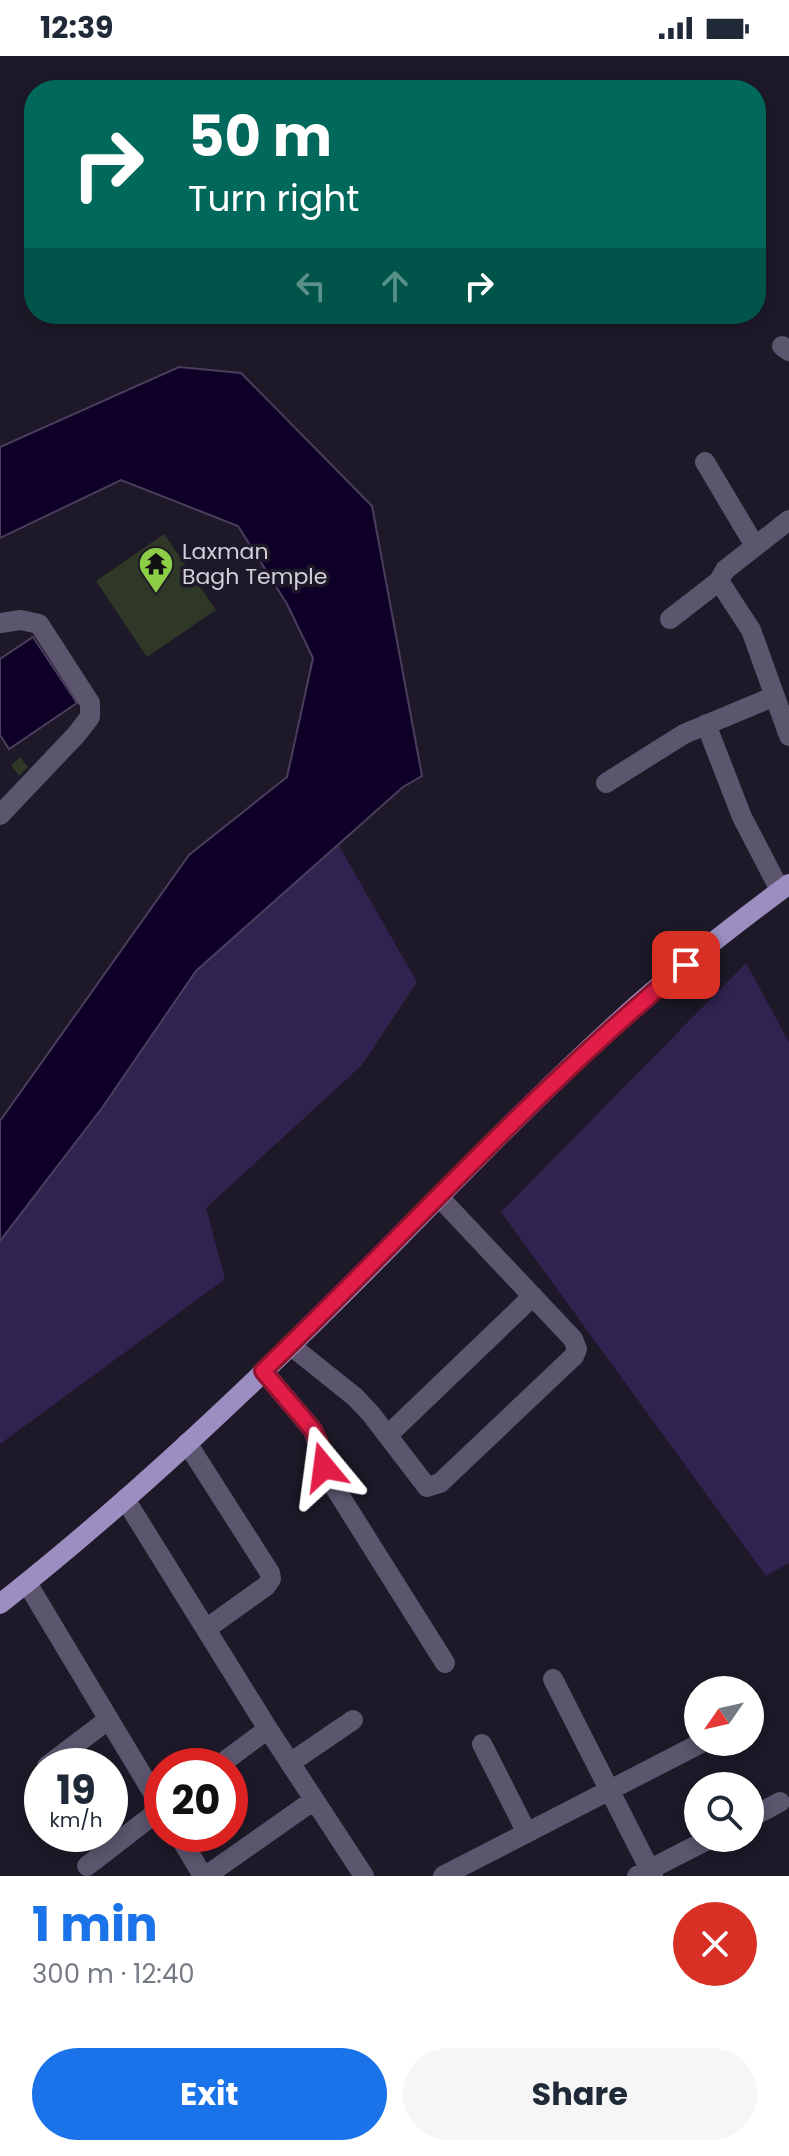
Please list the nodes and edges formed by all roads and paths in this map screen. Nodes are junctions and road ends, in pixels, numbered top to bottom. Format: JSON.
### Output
{"nodes":[{"id":1,"x":705,"y":462,"type":"dead end"},
{"id":2,"x":789,"y":520,"type":"edge"},
{"id":3,"x":755,"y":546,"type":"junction"},
{"id":4,"x":719,"y":581,"type":"junction"},
{"id":5,"x":670,"y":619,"type":"dead end"},
{"id":6,"x":0,"y":623,"type":"edge"},
{"id":7,"x":775,"y":696,"type":"junction"},
{"id":8,"x":706,"y":724,"type":"junction"},
{"id":9,"x":789,"y":736,"type":"edge"},
{"id":10,"x":606,"y":783,"type":"dead end"},
{"id":11,"x":0,"y":815,"type":"edge"},
{"id":12,"x":785,"y":887,"type":"edge"},
{"id":13,"x":439,"y":1197,"type":"junction"},
{"id":14,"x":533,"y":1296,"type":"junction"},
{"id":15,"x":290,"y":1345,"type":"junction"},
{"id":16,"x":263,"y":1371,"type":"junction"},
{"id":17,"x":388,"y":1435,"type":"junction"},
{"id":18,"x":187,"y":1443,"type":"junction"},
{"id":19,"x":125,"y":1499,"type":"junction"},
{"id":20,"x":27,"y":1583,"type":"junction"},
{"id":21,"x":0,"y":1604,"type":"edge"},
{"id":22,"x":206,"y":1629,"type":"junction"},
{"id":23,"x":445,"y":1663,"type":"dead end"},
{"id":24,"x":553,"y":1679,"type":"dead end"},
{"id":25,"x":109,"y":1719,"type":"junction"},
{"id":26,"x":353,"y":1720,"type":"dead end"},
{"id":27,"x":268,"y":1729,"type":"junction"},
{"id":28,"x":482,"y":1744,"type":"dead end"},
{"id":29,"x":71,"y":1748,"type":"edge"},
{"id":30,"x":242,"y":1748,"type":"edge"},
{"id":31,"x":684,"y":1752,"type":"edge"},
{"id":32,"x":290,"y":1763,"type":"junction"},
{"id":33,"x":144,"y":1778,"type":"edge"},
{"id":34,"x":610,"y":1790,"type":"junction"},
{"id":35,"x":314,"y":1800,"type":"junction"},
{"id":36,"x":780,"y":1802,"type":"dead end"},
{"id":37,"x":764,"y":1811,"type":"edge"},
{"id":38,"x":144,"y":1822,"type":"edge"},
{"id":39,"x":527,"y":1833,"type":"junction"},
{"id":40,"x":190,"y":1852,"type":"edge"},
{"id":41,"x":686,"y":1852,"type":"edge"},
{"id":42,"x":87,"y":1866,"type":"dead end"},
{"id":43,"x":647,"y":1874,"type":"edge"},
{"id":44,"x":205,"y":1876,"type":"edge"},
{"id":45,"x":364,"y":1876,"type":"edge"},
{"id":46,"x":443,"y":1876,"type":"edge"}],
"edges":[{"from":1,"to":3,"type":"street"},
{"from":2,"to":3,"type":"street"},
{"from":3,"to":4,"type":"street"},
{"from":4,"to":5,"type":"street"},
{"from":4,"to":7,"type":"street"},
{"from":6,"to":11,"type":"street"},
{"from":7,"to":8,"type":"street"},
{"from":7,"to":9,"type":"street"},
{"from":8,"to":10,"type":"street"},
{"from":8,"to":12,"type":"street"},
{"from":12,"to":13,"type":"main road"},
{"from":13,"to":14,"type":"street"},
{"from":13,"to":15,"type":"main road"},
{"from":14,"to":17,"type":"street"},
{"from":14,"to":17,"type":"street"},
{"from":15,"to":16,"type":"main road"},
{"from":15,"to":17,"type":"street"},
{"from":16,"to":18,"type":"main road"},
{"from":16,"to":23,"type":"street"},
{"from":18,"to":19,"type":"main road"},
{"from":18,"to":22,"type":"street"},
{"from":19,"to":20,"type":"main road"},
{"from":19,"to":22,"type":"street"},
{"from":20,"to":21,"type":"main road"},
{"from":20,"to":25,"type":"street"},
{"from":22,"to":27,"type":"street"},
{"from":24,"to":34,"type":"street"},
{"from":25,"to":29,"type":"street"},
{"from":25,"to":33,"type":"street"},
{"from":26,"to":32,"type":"street"},
{"from":27,"to":30,"type":"street"},
{"from":27,"to":32,"type":"street"},
{"from":28,"to":39,"type":"street"},
{"from":31,"to":34,"type":"street"},
{"from":32,"to":35,"type":"street"},
{"from":34,"to":39,"type":"street"},
{"from":34,"to":43,"type":"street"},
{"from":35,"to":44,"type":"street"},
{"from":35,"to":45,"type":"street"},
{"from":36,"to":37,"type":"street"},
{"from":38,"to":42,"type":"street"},
{"from":39,"to":46,"type":"street"},
{"from":40,"to":44,"type":"street"},
{"from":41,"to":43,"type":"street"}]}
